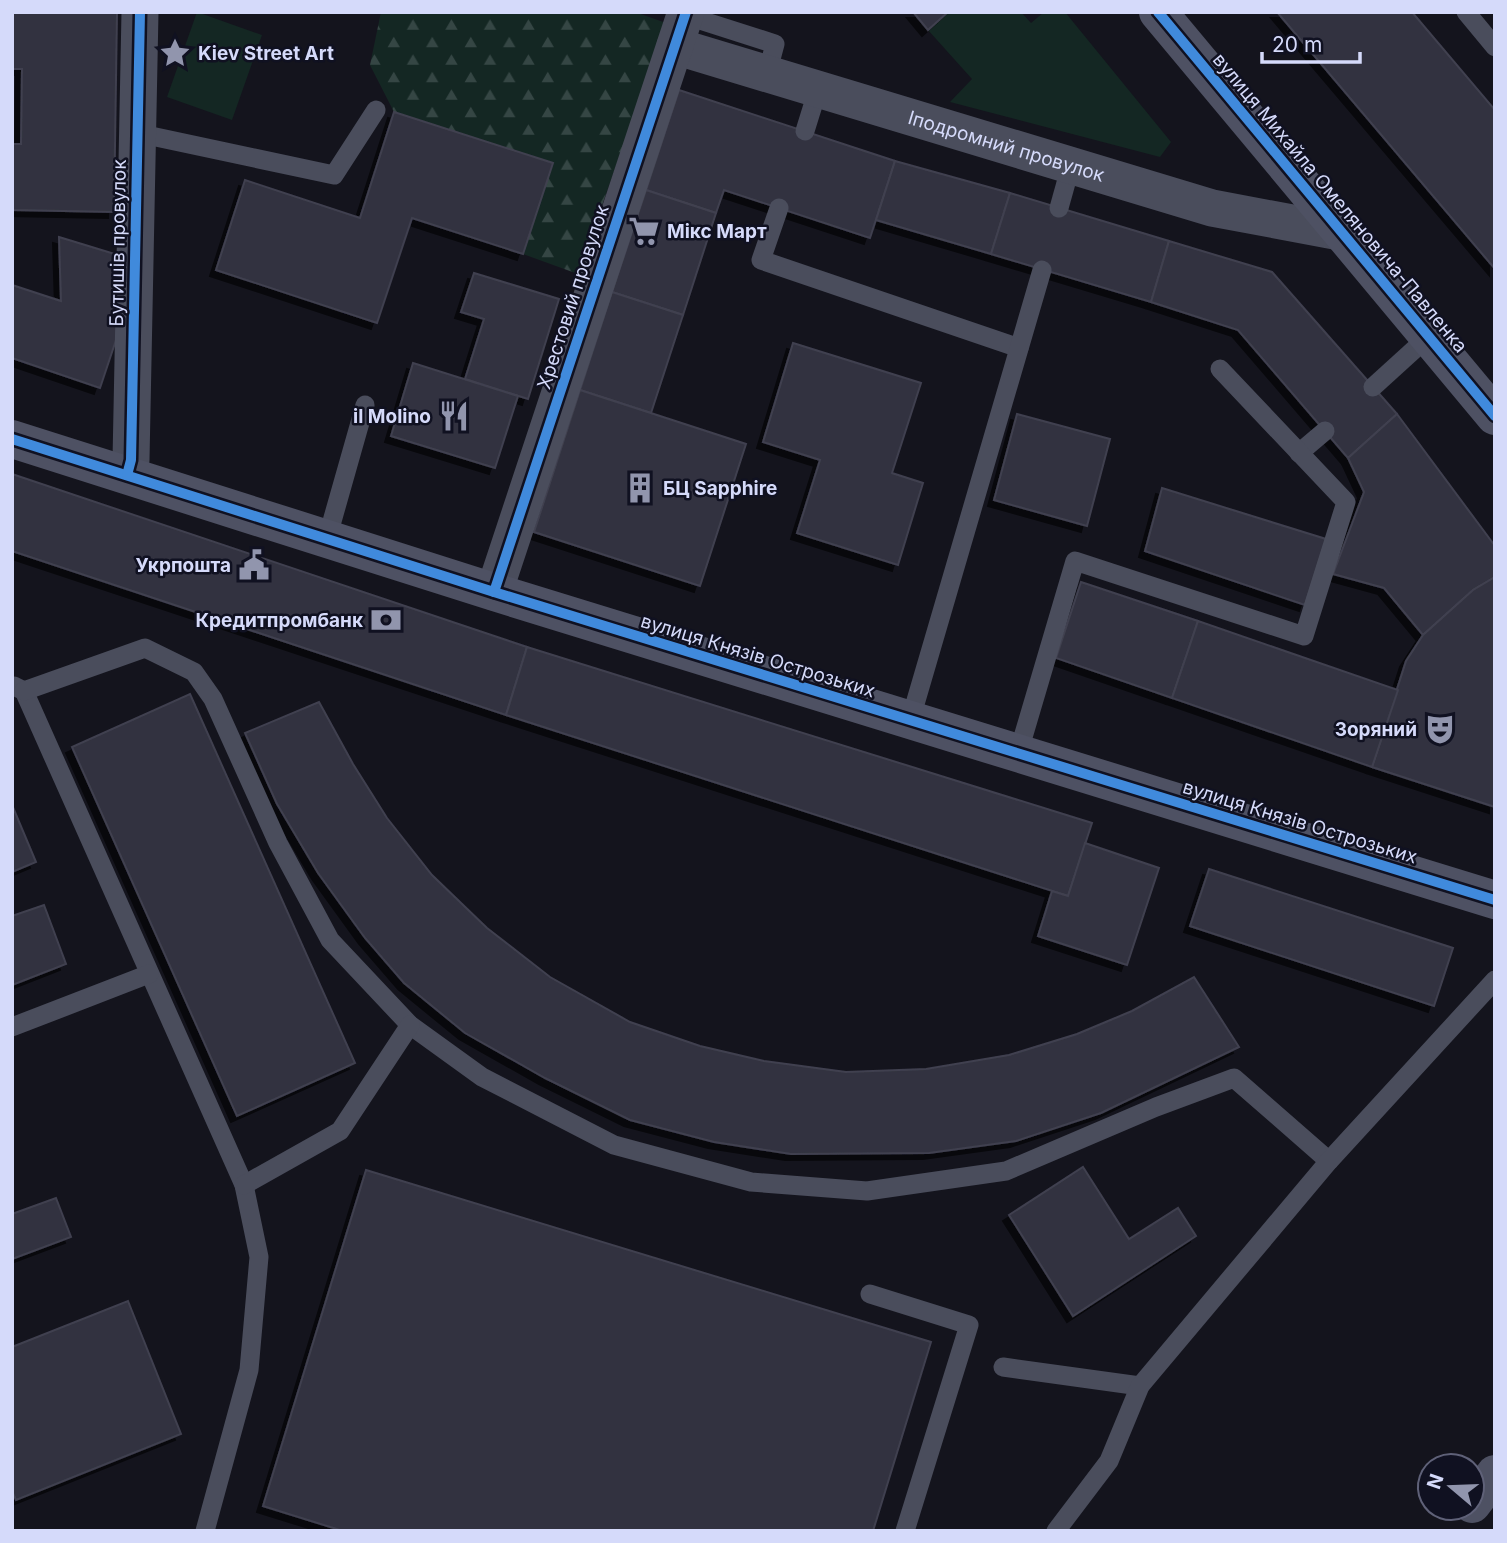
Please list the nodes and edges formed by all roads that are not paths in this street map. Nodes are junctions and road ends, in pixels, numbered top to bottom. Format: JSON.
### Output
{"nodes":[{"id":1,"x":140,"y":12,"type":"edge"},
{"id":2,"x":1158,"y":12,"type":"edge"},
{"id":3,"x":1466,"y":12,"type":"edge"},
{"id":4,"x":681,"y":21,"type":"edge"},
{"id":5,"x":1495,"y":47,"type":"edge"},
{"id":6,"x":818,"y":89,"type":"junction"},
{"id":7,"x":376,"y":110,"type":"dead end"},
{"id":8,"x":805,"y":131,"type":"dead end"},
{"id":9,"x":137,"y":133,"type":"junction"},
{"id":10,"x":1071,"y":165,"type":"junction"},
{"id":11,"x":779,"y":208,"type":"dead end"},
{"id":12,"x":1059,"y":208,"type":"dead end"},
{"id":13,"x":1340,"y":232,"type":"junction"},
{"id":14,"x":1042,"y":270,"type":"dead end"},
{"id":15,"x":1428,"y":337,"type":"junction"},
{"id":16,"x":1018,"y":348,"type":"junction"},
{"id":17,"x":1220,"y":369,"type":"dead end"},
{"id":18,"x":1373,"y":387,"type":"dead end"},
{"id":19,"x":365,"y":405,"type":"dead end"},
{"id":20,"x":1495,"y":416,"type":"edge"},
{"id":21,"x":1325,"y":431,"type":"dead end"},
{"id":22,"x":12,"y":439,"type":"edge"},
{"id":23,"x":1299,"y":453,"type":"junction"},
{"id":24,"x":127,"y":475,"type":"junction"},
{"id":25,"x":327,"y":539,"type":"junction"},
{"id":26,"x":494,"y":592,"type":"junction"},
{"id":27,"x":18,"y":688,"type":"edge"},
{"id":28,"x":910,"y":721,"type":"junction"},
{"id":29,"x":1018,"y":754,"type":"junction"},
{"id":30,"x":1495,"y":900,"type":"edge"},
{"id":31,"x":149,"y":974,"type":"junction"},
{"id":32,"x":1495,"y":979,"type":"edge"},
{"id":33,"x":410,"y":1025,"type":"junction"},
{"id":34,"x":12,"y":1027,"type":"edge"},
{"id":35,"x":1329,"y":1161,"type":"junction"},
{"id":36,"x":244,"y":1185,"type":"junction"},
{"id":37,"x":870,"y":1294,"type":"dead end"},
{"id":38,"x":1003,"y":1367,"type":"dead end"},
{"id":39,"x":1140,"y":1386,"type":"junction"},
{"id":40,"x":205,"y":1531,"type":"edge"},
{"id":41,"x":905,"y":1531,"type":"edge"},
{"id":42,"x":1056,"y":1531,"type":"edge"}],
"edges":[{"from":1,"to":9,"type":"street","name":"Бутишів провулок"},
{"from":2,"to":13,"type":"main road","name":"вулиця Михайла Омеляновича-Павленка"},
{"from":3,"to":5,"type":"lane"},
{"from":4,"to":6,"type":"street","name":"Іподромний провулок"},
{"from":4,"to":26,"type":"street","name":"Хрестовий провулок"},
{"from":6,"to":8,"type":"lane"},
{"from":6,"to":10,"type":"street","name":"Іподромний провулок"},
{"from":7,"to":9,"type":"lane"},
{"from":9,"to":24,"type":"street","name":"Бутишів провулок"},
{"from":10,"to":12,"type":"lane"},
{"from":10,"to":13,"type":"street","name":"Іподромний провулок"},
{"from":11,"to":16,"type":"lane"},
{"from":13,"to":15,"type":"main road","name":"вулиця Михайла Омеляновича-Павленка"},
{"from":14,"to":16,"type":"lane"},
{"from":15,"to":18,"type":"lane"},
{"from":15,"to":20,"type":"main road","name":"вулиця Михайла Омеляновича-Павленка"},
{"from":16,"to":28,"type":"lane"},
{"from":17,"to":23,"type":"lane"},
{"from":19,"to":25,"type":"lane"},
{"from":21,"to":23,"type":"lane"},
{"from":22,"to":24,"type":"main road","name":"вулиця Князів Острозьких"},
{"from":23,"to":29,"type":"lane"},
{"from":24,"to":25,"type":"main road","name":"вулиця Князів Острозьких"},
{"from":25,"to":26,"type":"main road","name":"вулиця Князів Острозьких"},
{"from":26,"to":28,"type":"main road","name":"вулиця Князів Острозьких"},
{"from":27,"to":31,"type":"lane"},
{"from":27,"to":33,"type":"lane"},
{"from":28,"to":29,"type":"main road","name":"вулиця Князів Острозьких"},
{"from":29,"to":30,"type":"main road","name":"вулиця Князів Острозьких"},
{"from":31,"to":34,"type":"lane"},
{"from":31,"to":36,"type":"lane"},
{"from":32,"to":35,"type":"lane"},
{"from":33,"to":35,"type":"lane"},
{"from":33,"to":36,"type":"lane"},
{"from":35,"to":39,"type":"lane"},
{"from":36,"to":40,"type":"lane"},
{"from":37,"to":41,"type":"lane"},
{"from":38,"to":39,"type":"lane"},
{"from":39,"to":42,"type":"lane"}]}
